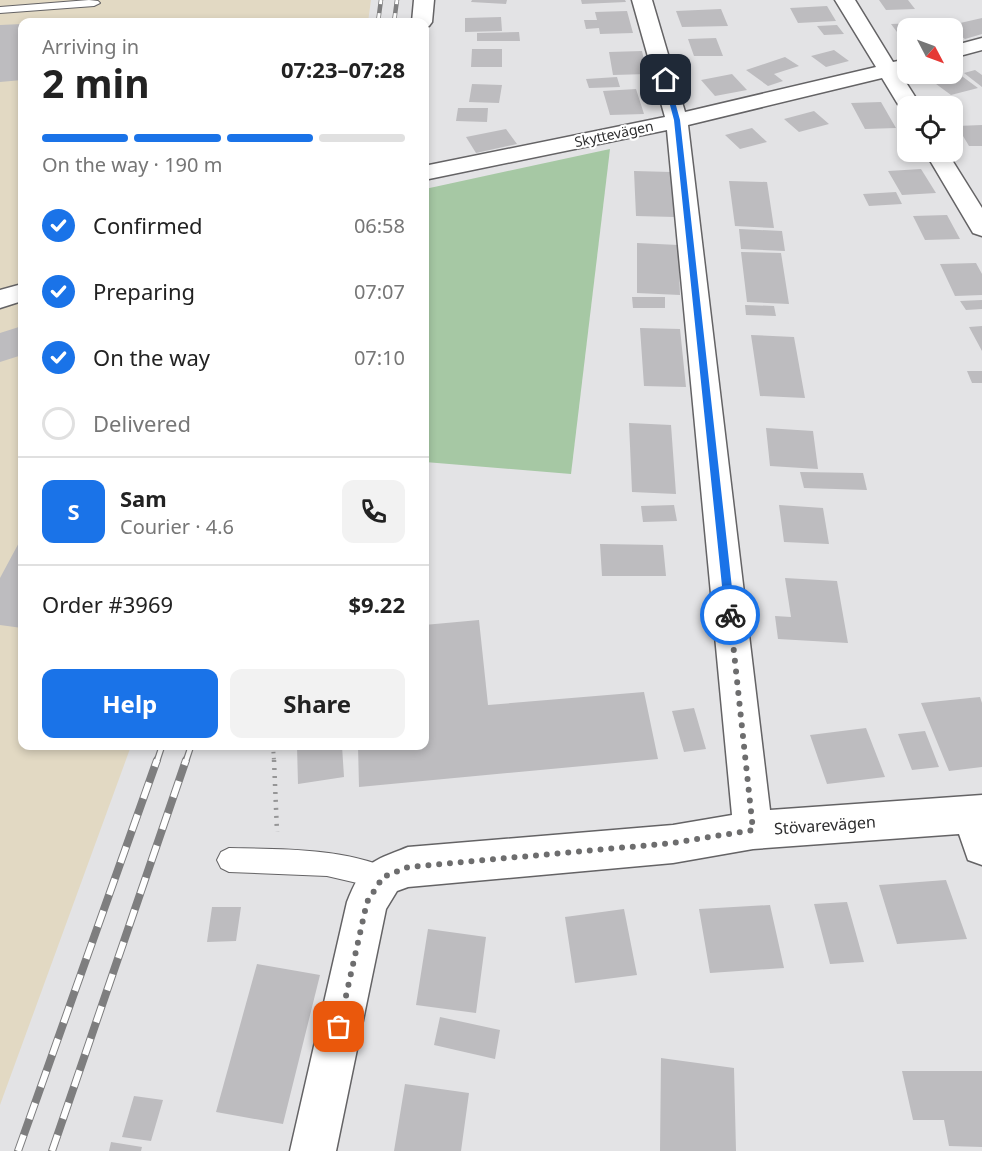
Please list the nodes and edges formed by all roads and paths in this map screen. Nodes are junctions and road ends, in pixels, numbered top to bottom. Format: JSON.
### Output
{"nodes":[{"id":1,"x":424,"y":0,"type":"edge"},
{"id":2,"x":642,"y":0,"type":"edge"},
{"id":3,"x":845,"y":0,"type":"edge"},
{"id":4,"x":94,"y":3,"type":"dead end"},
{"id":5,"x":0,"y":10,"type":"edge"},
{"id":6,"x":422,"y":18,"type":"edge"},
{"id":7,"x":982,"y":44,"type":"edge"},
{"id":8,"x":963,"y":49,"type":"edge"},
{"id":9,"x":897,"y":66,"type":"edge"},
{"id":10,"x":897,"y":67,"type":"edge"},
{"id":11,"x":677,"y":120,"type":"junction"},
{"id":12,"x":942,"y":162,"type":"edge"},
{"id":13,"x":429,"y":172,"type":"edge"},
{"id":14,"x":982,"y":228,"type":"edge"},
{"id":15,"x":18,"y":293,"type":"edge"},
{"id":16,"x":0,"y":299,"type":"edge"},
{"id":17,"x":273,"y":750,"type":"edge"},
{"id":18,"x":979,"y":825,"type":"edge"},
{"id":19,"x":753,"y":830,"type":"junction"},
{"id":20,"x":229,"y":860,"type":"dead end"},
{"id":21,"x":280,"y":861,"type":"junction"},
{"id":22,"x":383,"y":877,"type":"junction"},
{"id":23,"x":313,"y":1151,"type":"edge"}],
"edges":[{"from":1,"to":6,"type":"street"},
{"from":2,"to":11,"type":"street"},
{"from":3,"to":9,"type":"street"},
{"from":4,"to":5,"type":"lane"},
{"from":7,"to":8,"type":"street"},
{"from":10,"to":11,"type":"street","name":"Skyttevägen"},
{"from":11,"to":13,"type":"street","name":"Skyttevägen"},
{"from":11,"to":19,"type":"street"},
{"from":12,"to":14,"type":"street"},
{"from":15,"to":16,"type":"street"},
{"from":17,"to":21,"type":"path"},
{"from":18,"to":19,"type":"street","name":"Stövarevägen"},
{"from":19,"to":22,"type":"street","name":"Stövarevägen"},
{"from":20,"to":21,"type":"lane"},
{"from":21,"to":22,"type":"lane"},
{"from":22,"to":23,"type":"street"}]}
